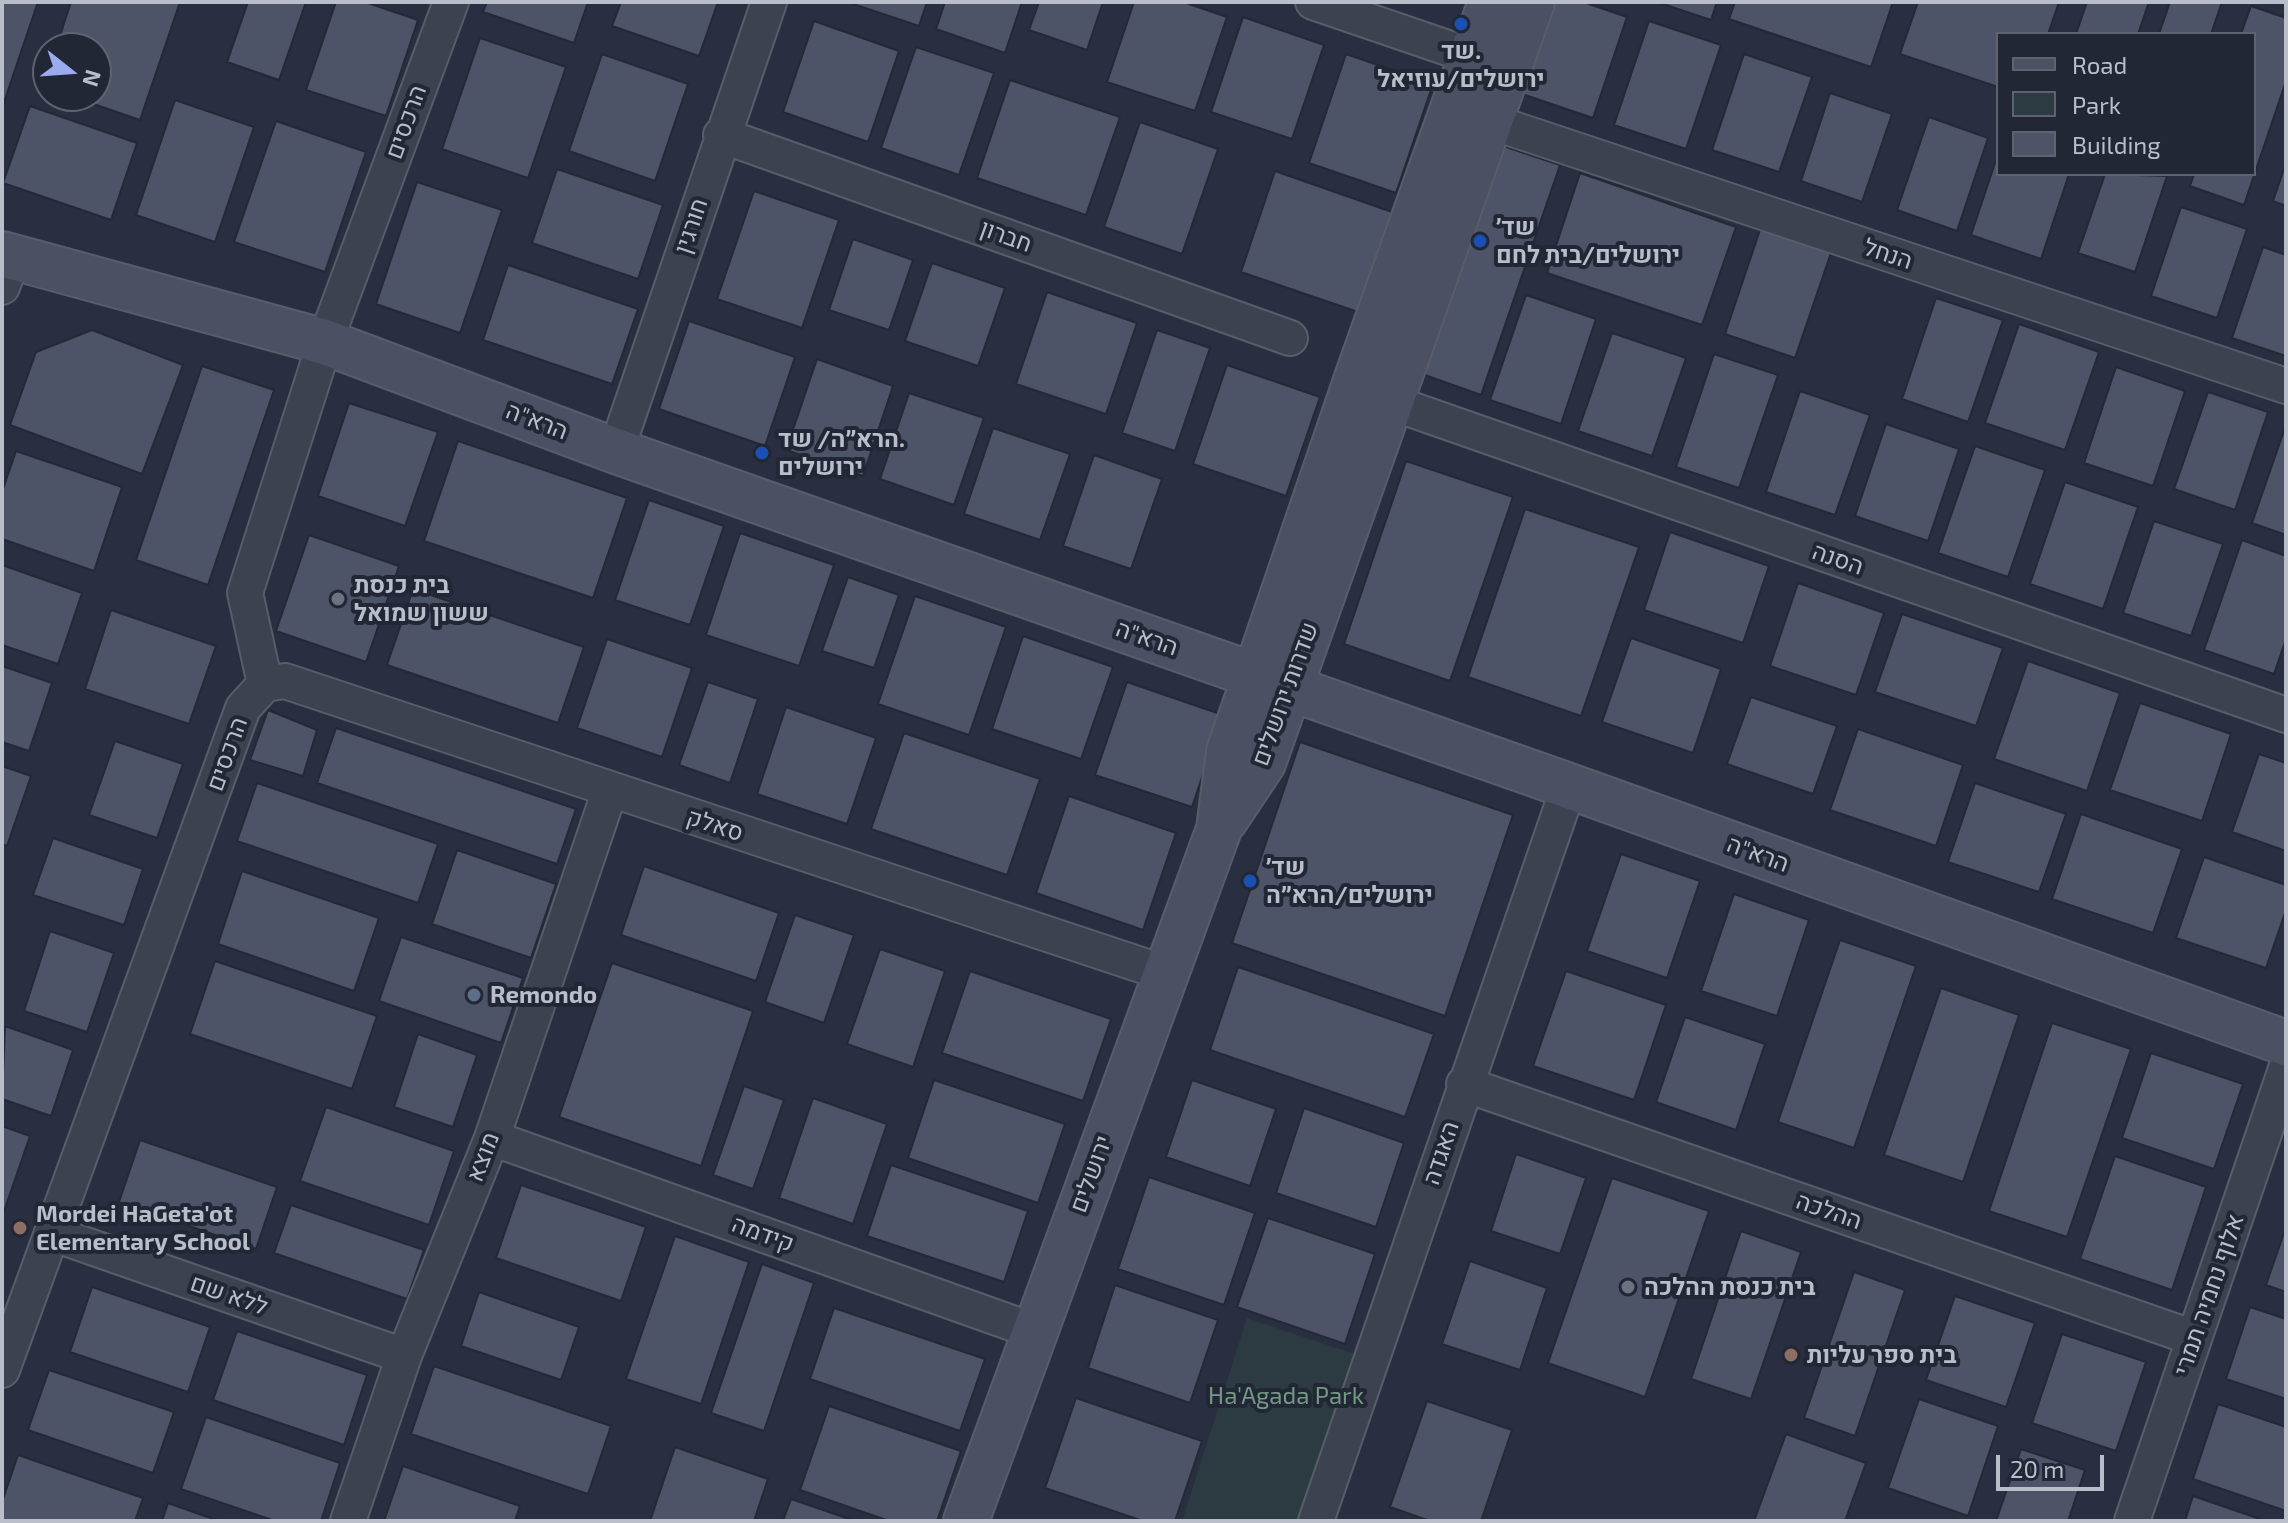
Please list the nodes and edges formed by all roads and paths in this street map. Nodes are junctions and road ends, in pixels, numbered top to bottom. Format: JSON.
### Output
{"nodes":[{"id":1,"x":451,"y":2,"type":"edge"},
{"id":2,"x":769,"y":2,"type":"edge"},
{"id":3,"x":1313,"y":2,"type":"edge"},
{"id":4,"x":1491,"y":2,"type":"edge"},
{"id":5,"x":1532,"y":2,"type":"edge"},
{"id":6,"x":1471,"y":56,"type":"junction"},
{"id":7,"x":1489,"y":121,"type":"junction"},
{"id":8,"x":721,"y":135,"type":"junction"},
{"id":9,"x":6,"y":266,"type":"edge"},
{"id":10,"x":1290,"y":338,"type":"dead end"},
{"id":11,"x":325,"y":342,"type":"junction"},
{"id":12,"x":2286,"y":386,"type":"edge"},
{"id":13,"x":1390,"y":402,"type":"junction"},
{"id":14,"x":616,"y":451,"type":"junction"},
{"id":15,"x":1271,"y":683,"type":"junction"},
{"id":16,"x":265,"y":684,"type":"junction"},
{"id":17,"x":2286,"y":715,"type":"edge"},
{"id":18,"x":1569,"y":786,"type":"junction"},
{"id":19,"x":610,"y":790,"type":"junction"},
{"id":20,"x":1219,"y":829,"type":"joint"},
{"id":21,"x":1165,"y":973,"type":"junction"},
{"id":22,"x":2286,"y":1043,"type":"edge"},
{"id":23,"x":2286,"y":1069,"type":"edge"},
{"id":24,"x":1464,"y":1084,"type":"junction"},
{"id":25,"x":492,"y":1138,"type":"junction"},
{"id":26,"x":54,"y":1234,"type":"junction"},
{"id":27,"x":1034,"y":1331,"type":"junction"},
{"id":28,"x":2194,"y":1338,"type":"junction"},
{"id":29,"x":404,"y":1356,"type":"junction"},
{"id":30,"x":2,"y":1370,"type":"edge"},
{"id":31,"x":348,"y":1521,"type":"edge"},
{"id":32,"x":966,"y":1521,"type":"edge"},
{"id":33,"x":1316,"y":1521,"type":"edge"},
{"id":34,"x":2132,"y":1521,"type":"edge"}],
"edges":[{"from":1,"to":11,"type":"street","name":"הרכסים"},
{"from":2,"to":8,"type":"street","name":"חורגין"},
{"from":3,"to":6,"type":"street"},
{"from":4,"to":6,"type":"street","name":"שדרות ירושלים"},
{"from":5,"to":7,"type":"street","name":"שדרות ירושלים"},
{"from":6,"to":15,"type":"street","name":"שדרות ירושלים"},
{"from":7,"to":12,"type":"street","name":"הנחל"},
{"from":7,"to":13,"type":"street","name":"שדרות ירושלים"},
{"from":8,"to":10,"type":"street","name":"חברון"},
{"from":8,"to":14,"type":"street","name":"חורגין"},
{"from":9,"to":11,"type":"street","name":"הרא\"ה"},
{"from":11,"to":14,"type":"street","name":"הרא\"ה"},
{"from":11,"to":16,"type":"street","name":"הרכסים"},
{"from":13,"to":15,"type":"street","name":"שדרות ירושלים"},
{"from":13,"to":17,"type":"street","name":"הסנה"},
{"from":14,"to":15,"type":"street","name":"הרא\"ה"},
{"from":15,"to":18,"type":"street","name":"הרא\"ה"},
{"from":15,"to":20,"type":"street","name":"שדרות ירושלים"},
{"from":16,"to":19,"type":"street","name":"סאלק"},
{"from":16,"to":26,"type":"street","name":"הרכסים"},
{"from":18,"to":22,"type":"street","name":"הרא\"ה"},
{"from":18,"to":24,"type":"street","name":"האגדה"},
{"from":19,"to":21,"type":"street","name":"סאלק"},
{"from":19,"to":25,"type":"street","name":"מוצא"},
{"from":20,"to":21,"type":"street","name":"ירושלים"},
{"from":21,"to":27,"type":"street","name":"ירושלים"},
{"from":23,"to":28,"type":"street","name":"אלוף נחמיה תמרי"},
{"from":24,"to":28,"type":"street","name":"ההלכה"},
{"from":24,"to":33,"type":"street","name":"האגדה"},
{"from":25,"to":27,"type":"street","name":"קידמה"},
{"from":25,"to":29,"type":"street","name":"מוצא"},
{"from":26,"to":29,"type":"street","name":"ללא שם"},
{"from":26,"to":30,"type":"street","name":"הרכסים"},
{"from":27,"to":32,"type":"street","name":"ירושלים"},
{"from":28,"to":34,"type":"street","name":"אלוף נחמיה תמרי"},
{"from":29,"to":31,"type":"street","name":"מוצא"}]}
